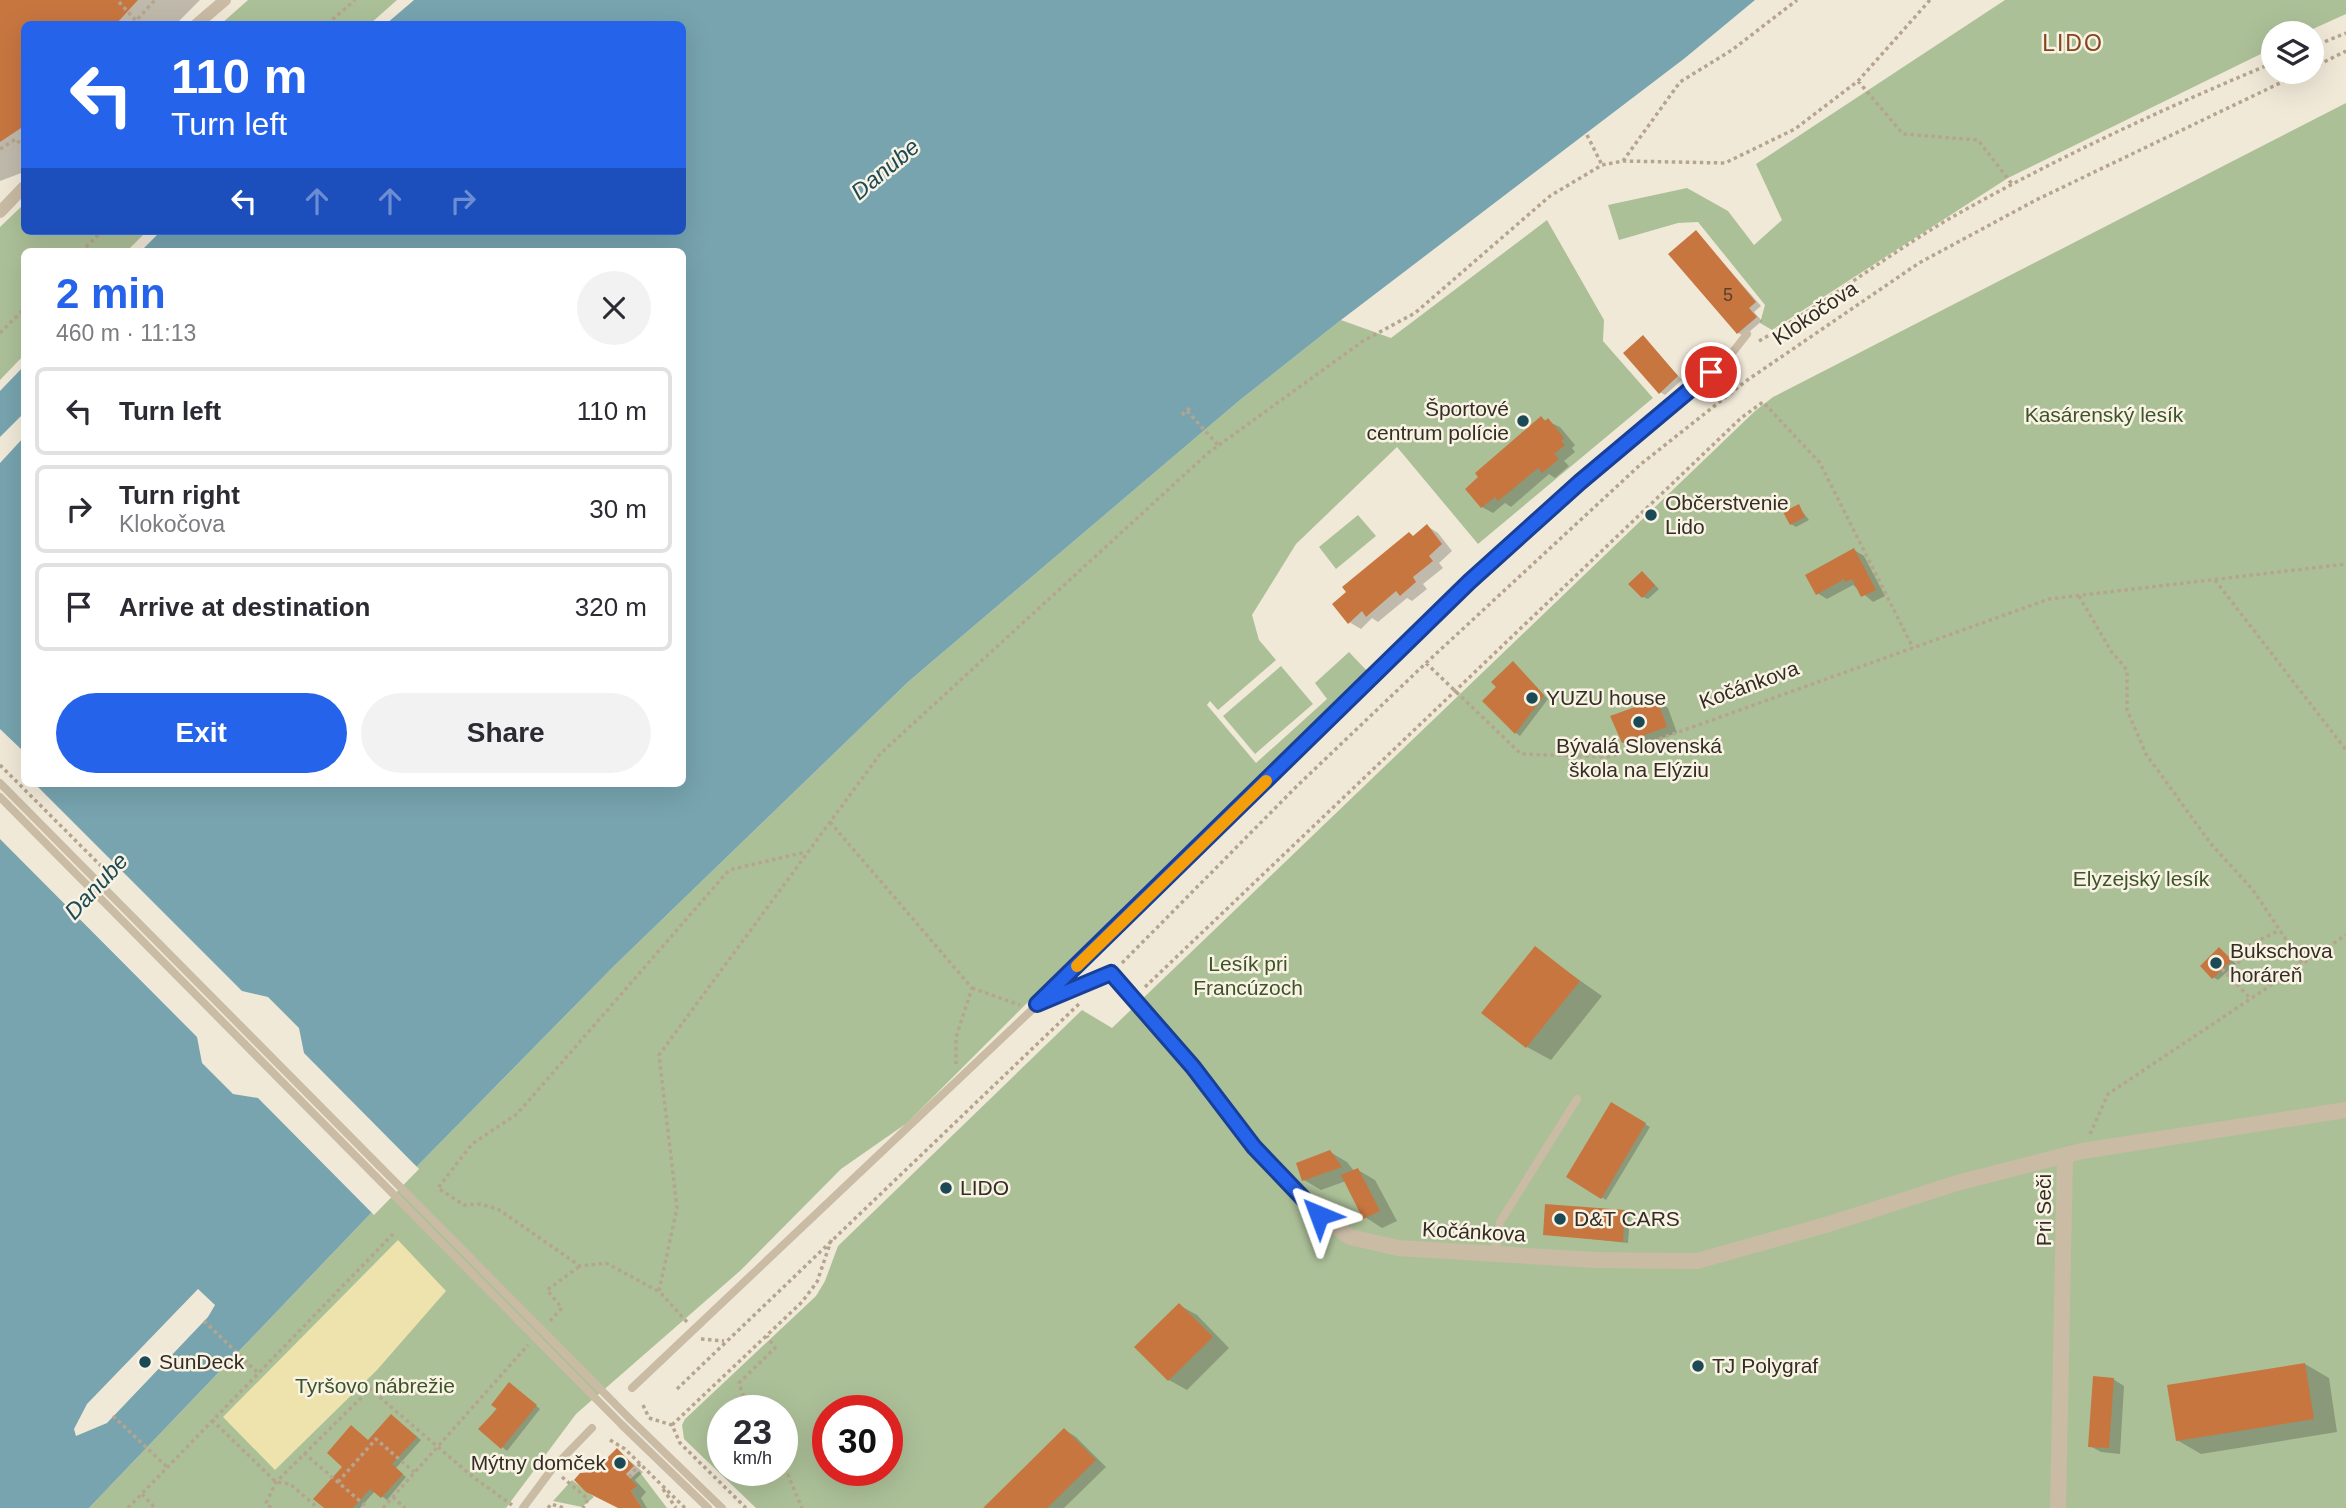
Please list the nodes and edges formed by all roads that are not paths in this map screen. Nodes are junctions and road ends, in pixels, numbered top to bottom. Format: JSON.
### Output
{"nodes":[{"id":1,"x":225,"y":0,"type":"edge"},
{"id":2,"x":200,"y":21,"type":"edge"},
{"id":3,"x":21,"y":190,"type":"edge"},
{"id":4,"x":0,"y":212,"type":"edge"},
{"id":5,"x":1747,"y":334,"type":"dead end"},
{"id":6,"x":0,"y":783,"type":"edge"},
{"id":7,"x":0,"y":797,"type":"edge"},
{"id":8,"x":1111,"y":973,"type":"joint"},
{"id":9,"x":1034,"y":1007,"type":"junction"},
{"id":10,"x":1577,"y":1100,"type":"dead end"},
{"id":11,"x":2346,"y":1110,"type":"edge"},
{"id":12,"x":2065,"y":1155,"type":"junction"},
{"id":13,"x":1495,"y":1254,"type":"junction"},
{"id":14,"x":632,"y":1388,"type":"dead end"},
{"id":15,"x":592,"y":1428,"type":"dead end"},
{"id":16,"x":523,"y":1508,"type":"edge"},
{"id":17,"x":708,"y":1508,"type":"edge"},
{"id":18,"x":722,"y":1508,"type":"edge"},
{"id":19,"x":2058,"y":1508,"type":"edge"}],
"edges":[{"from":1,"to":2,"type":"street"},
{"from":3,"to":4,"type":"street"},
{"from":5,"to":9,"type":"lane","name":"Klokočova"},
{"from":6,"to":18,"type":"lane","bridge":true},
{"from":7,"to":17,"type":"lane","bridge":true},
{"from":8,"to":9,"type":"lane"},
{"from":8,"to":13,"type":"street","name":"Kočánkova"},
{"from":9,"to":14,"type":"lane","name":"Klokočova"},
{"from":10,"to":13,"type":"lane"},
{"from":11,"to":12,"type":"street","name":"Pri Seči"},
{"from":12,"to":13,"type":"street","name":"Kočánkova"},
{"from":12,"to":19,"type":"street","name":"Pri Seči"},
{"from":15,"to":16,"type":"lane"}]}
